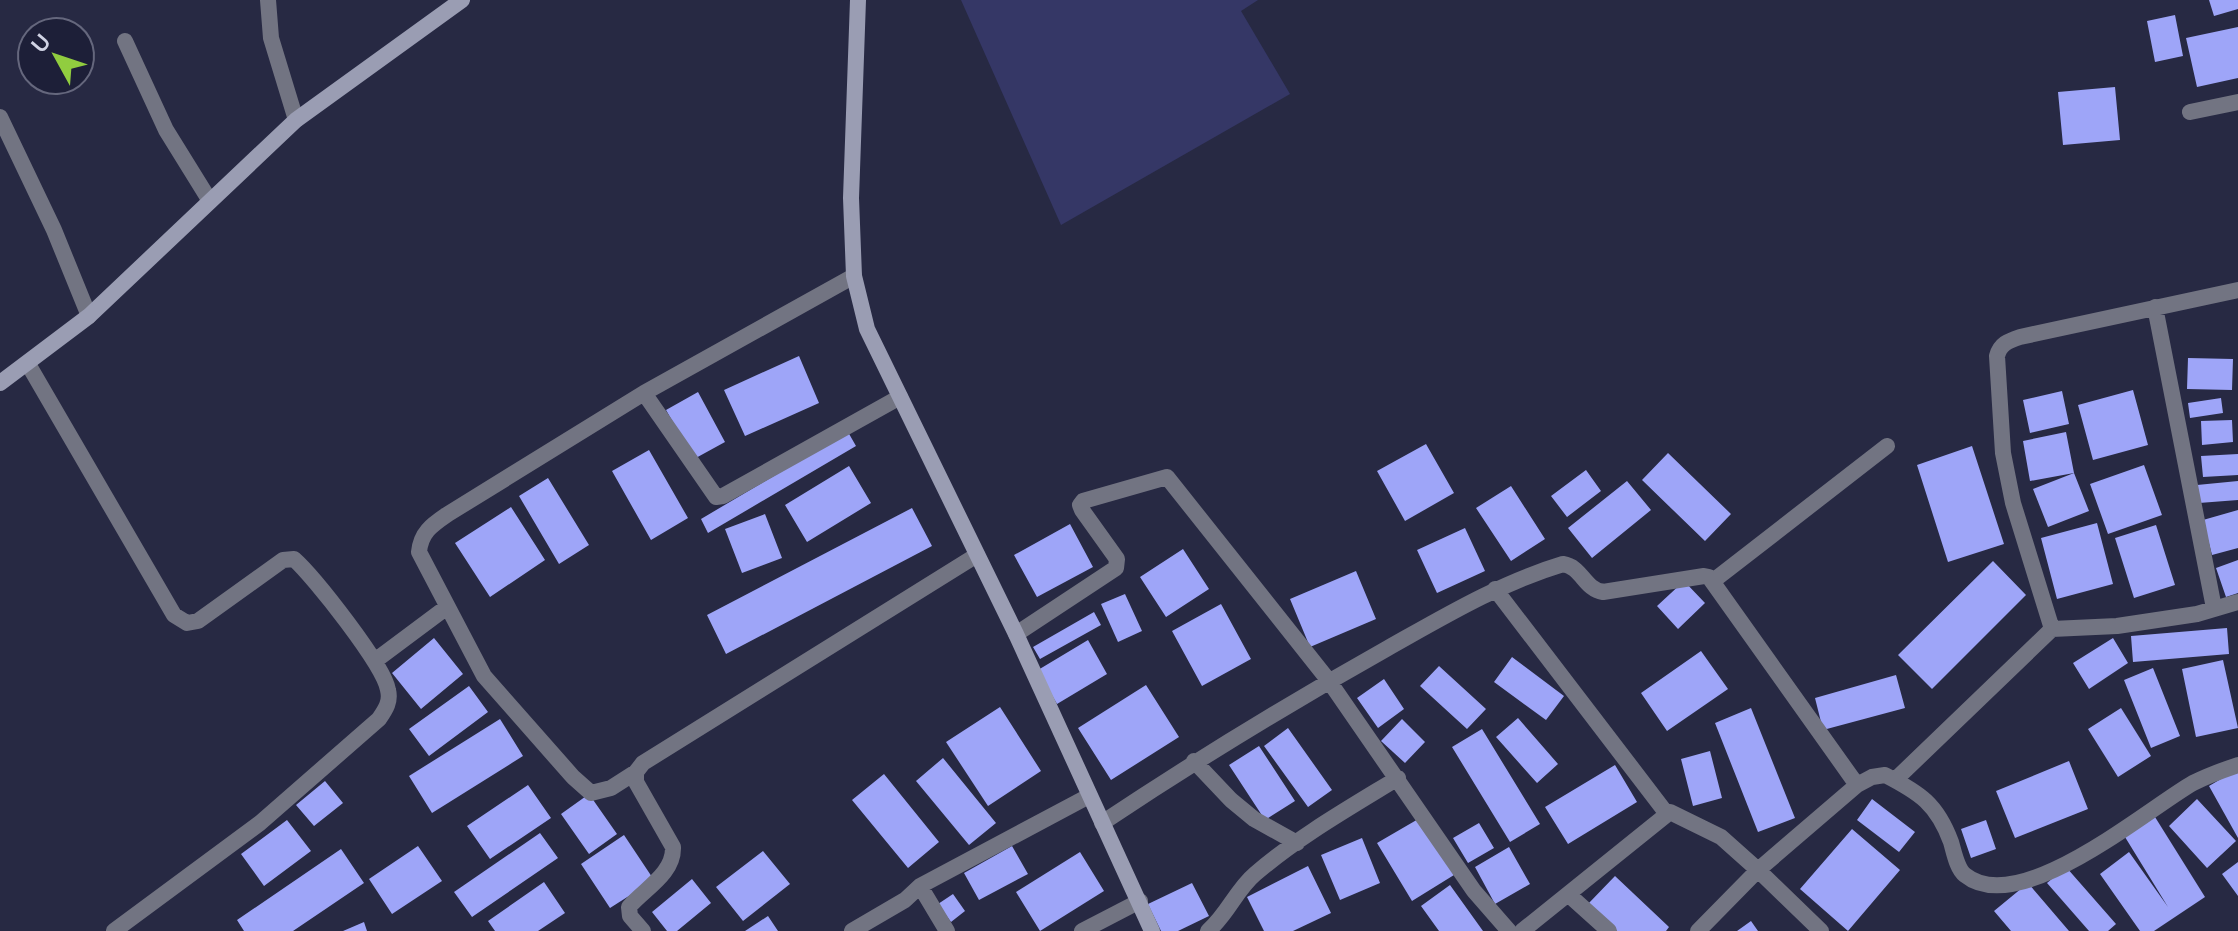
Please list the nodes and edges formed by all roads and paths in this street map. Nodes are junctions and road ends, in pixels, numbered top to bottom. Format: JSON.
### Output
{"nodes":[{"id":1,"x":268,"y":0,"type":"edge"},
{"id":2,"x":462,"y":0,"type":"edge"},
{"id":3,"x":858,"y":0,"type":"edge"},
{"id":4,"x":125,"y":41,"type":"dead end"},
{"id":5,"x":2238,"y":102,"type":"edge"},
{"id":6,"x":2190,"y":112,"type":"dead end"},
{"id":7,"x":0,"y":117,"type":"edge"},
{"id":8,"x":296,"y":120,"type":"junction"},
{"id":9,"x":210,"y":201,"type":"junction"},
{"id":10,"x":854,"y":276,"type":"junction"},
{"id":11,"x":2238,"y":290,"type":"edge"},
{"id":12,"x":2155,"y":307,"type":"junction"},
{"id":13,"x":89,"y":316,"type":"junction"},
{"id":14,"x":28,"y":364,"type":"junction"},
{"id":15,"x":0,"y":383,"type":"edge"},
{"id":16,"x":644,"y":393,"type":"junction"},
{"id":17,"x":900,"y":397,"type":"junction"},
{"id":18,"x":1887,"y":446,"type":"dead end"},
{"id":19,"x":977,"y":555,"type":"junction"},
{"id":20,"x":1713,"y":581,"type":"junction"},
{"id":21,"x":1495,"y":589,"type":"junction"},
{"id":22,"x":2238,"y":602,"type":"edge"},
{"id":23,"x":447,"y":607,"type":"junction"},
{"id":24,"x":2214,"y":608,"type":"junction"},
{"id":25,"x":2052,"y":629,"type":"junction"},
{"id":26,"x":1016,"y":634,"type":"junction"},
{"id":27,"x":376,"y":660,"type":"junction"},
{"id":28,"x":1329,"y":681,"type":"junction"},
{"id":29,"x":1194,"y":761,"type":"junction"},
{"id":30,"x":2238,"y":765,"type":"edge"},
{"id":31,"x":636,"y":772,"type":"junction"},
{"id":32,"x":1398,"y":778,"type":"junction"},
{"id":33,"x":1895,"y":780,"type":"junction"},
{"id":34,"x":1857,"y":785,"type":"junction"},
{"id":35,"x":1089,"y":796,"type":"junction"},
{"id":36,"x":1667,"y":814,"type":"junction"},
{"id":37,"x":1102,"y":823,"type":"junction"},
{"id":38,"x":1297,"y":843,"type":"junction"},
{"id":39,"x":1758,"y":870,"type":"junction"},
{"id":40,"x":920,"y":886,"type":"junction"},
{"id":41,"x":1569,"y":895,"type":"junction"},
{"id":42,"x":1140,"y":901,"type":"junction"},
{"id":43,"x":114,"y":931,"type":"edge"},
{"id":44,"x":643,"y":931,"type":"edge"},
{"id":45,"x":852,"y":931,"type":"edge"},
{"id":46,"x":947,"y":931,"type":"edge"},
{"id":47,"x":1082,"y":931,"type":"edge"},
{"id":48,"x":1152,"y":931,"type":"edge"},
{"id":49,"x":1208,"y":931,"type":"edge"},
{"id":50,"x":1509,"y":931,"type":"edge"},
{"id":51,"x":1522,"y":931,"type":"edge"},
{"id":52,"x":1609,"y":931,"type":"edge"},
{"id":53,"x":1698,"y":931,"type":"edge"},
{"id":54,"x":1821,"y":931,"type":"edge"}],
"edges":[{"from":1,"to":8,"type":"street"},
{"from":2,"to":8,"type":"street"},
{"from":3,"to":10,"type":"street"},
{"from":4,"to":9,"type":"street"},
{"from":5,"to":6,"type":"street"},
{"from":7,"to":13,"type":"street"},
{"from":8,"to":9,"type":"street"},
{"from":9,"to":13,"type":"street"},
{"from":10,"to":16,"type":"street"},
{"from":10,"to":17,"type":"street"},
{"from":11,"to":12,"type":"street"},
{"from":12,"to":24,"type":"street"},
{"from":12,"to":25,"type":"street"},
{"from":13,"to":14,"type":"street"},
{"from":14,"to":15,"type":"street"},
{"from":14,"to":27,"type":"street"},
{"from":16,"to":17,"type":"street"},
{"from":16,"to":23,"type":"street"},
{"from":17,"to":19,"type":"street"},
{"from":18,"to":20,"type":"street"},
{"from":19,"to":26,"type":"street"},
{"from":19,"to":31,"type":"street"},
{"from":20,"to":21,"type":"street"},
{"from":20,"to":34,"type":"street"},
{"from":21,"to":28,"type":"street"},
{"from":21,"to":36,"type":"street"},
{"from":22,"to":24,"type":"street"},
{"from":23,"to":27,"type":"street"},
{"from":23,"to":31,"type":"street"},
{"from":24,"to":25,"type":"street"},
{"from":25,"to":33,"type":"street"},
{"from":26,"to":28,"type":"street"},
{"from":26,"to":35,"type":"street"},
{"from":27,"to":43,"type":"street"},
{"from":28,"to":29,"type":"street"},
{"from":28,"to":32,"type":"street"},
{"from":29,"to":37,"type":"street"},
{"from":29,"to":38,"type":"street"},
{"from":30,"to":33,"type":"street"},
{"from":31,"to":44,"type":"street"},
{"from":32,"to":38,"type":"street"},
{"from":32,"to":50,"type":"street"},
{"from":33,"to":34,"type":"street"},
{"from":34,"to":39,"type":"street"},
{"from":35,"to":37,"type":"street"},
{"from":35,"to":40,"type":"street"},
{"from":36,"to":39,"type":"street"},
{"from":36,"to":41,"type":"street"},
{"from":37,"to":42,"type":"street"},
{"from":38,"to":49,"type":"street"},
{"from":39,"to":53,"type":"street"},
{"from":39,"to":54,"type":"street"},
{"from":40,"to":45,"type":"street"},
{"from":40,"to":46,"type":"street"},
{"from":41,"to":51,"type":"street"},
{"from":41,"to":52,"type":"street"},
{"from":42,"to":47,"type":"street"},
{"from":42,"to":48,"type":"street"}]}
